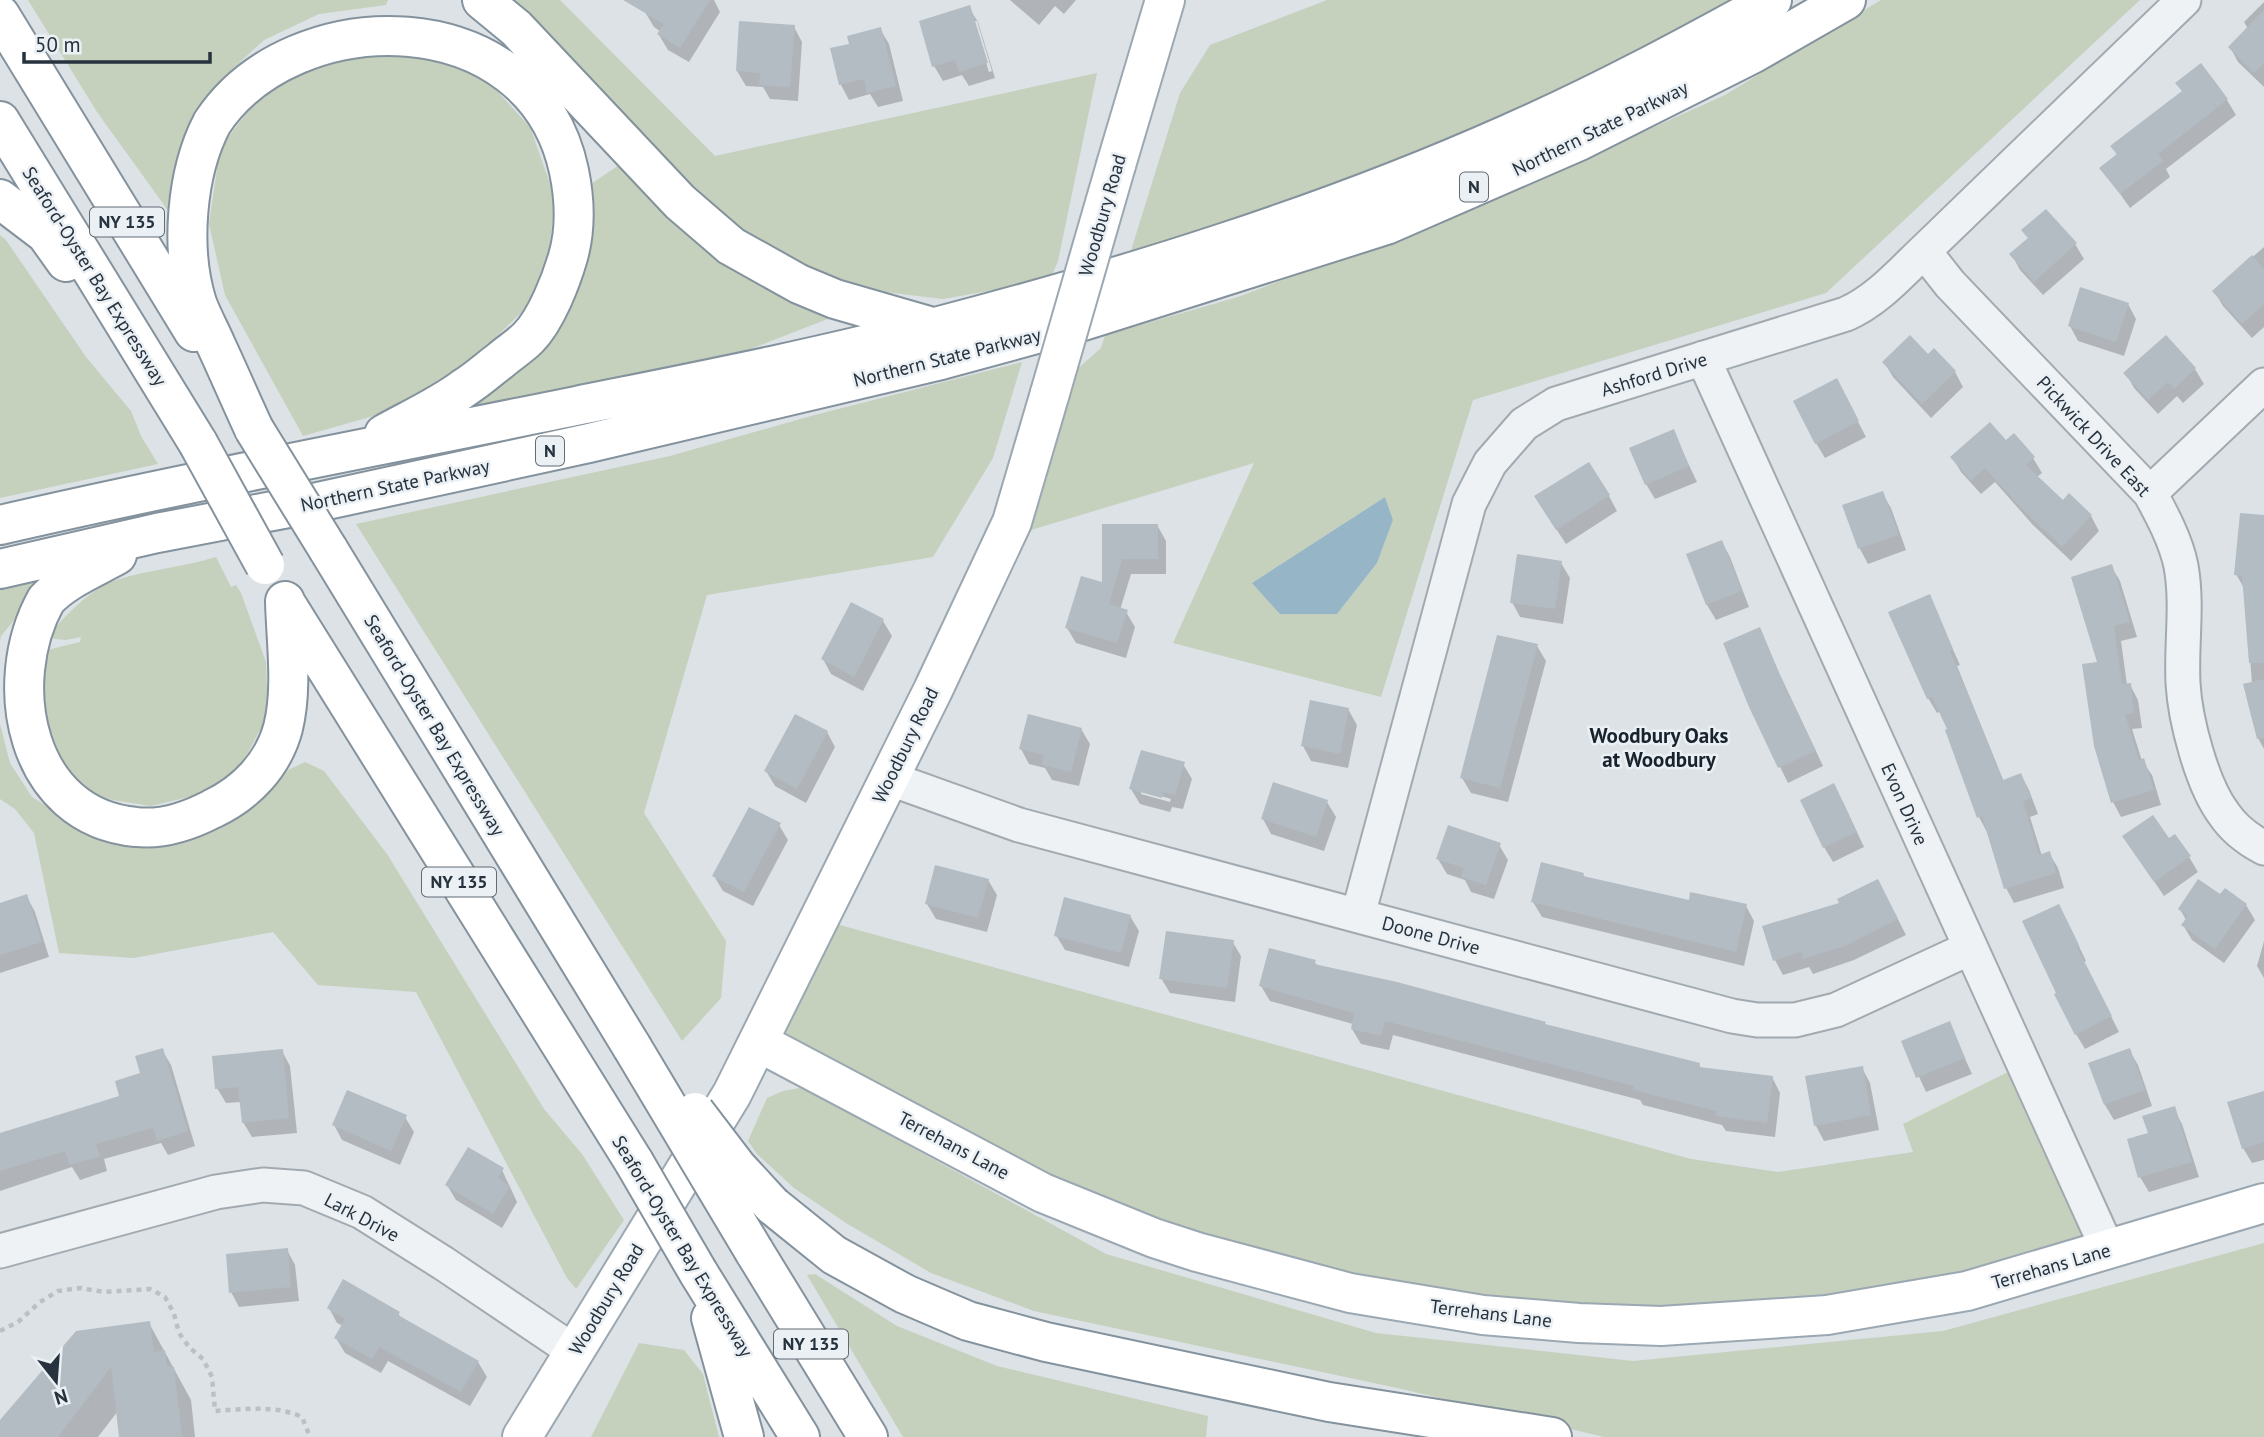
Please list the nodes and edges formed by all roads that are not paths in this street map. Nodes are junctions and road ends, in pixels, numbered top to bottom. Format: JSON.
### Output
{"nodes":[{"id":1,"x":482,"y":0,"type":"edge"},
{"id":2,"x":1165,"y":0,"type":"edge"},
{"id":3,"x":1773,"y":0,"type":"edge"},
{"id":4,"x":1846,"y":0,"type":"edge"},
{"id":5,"x":2184,"y":0,"type":"edge"},
{"id":6,"x":0,"y":15,"type":"edge"},
{"id":7,"x":0,"y":121,"type":"edge"},
{"id":8,"x":0,"y":199,"type":"edge"},
{"id":9,"x":1924,"y":251,"type":"junction"},
{"id":10,"x":934,"y":327,"type":"junction"},
{"id":11,"x":1703,"y":358,"type":"junction"},
{"id":12,"x":2264,"y":384,"type":"edge"},
{"id":13,"x":254,"y":429,"type":"junction"},
{"id":14,"x":198,"y":443,"type":"junction"},
{"id":15,"x":356,"y":450,"type":"junction"},
{"id":16,"x":2150,"y":493,"type":"junction"},
{"id":17,"x":6,"y":522,"type":"edge"},
{"id":18,"x":157,"y":533,"type":"junction"},
{"id":19,"x":0,"y":569,"type":"edge"},
{"id":20,"x":285,"y":601,"type":"junction"},
{"id":21,"x":888,"y":778,"type":"junction"},
{"id":22,"x":2261,"y":847,"type":"edge"},
{"id":23,"x":1358,"y":915,"type":"junction"},
{"id":24,"x":1970,"y":948,"type":"junction"},
{"id":25,"x":637,"y":1038,"type":"junction"},
{"id":26,"x":758,"y":1042,"type":"junction"},
{"id":27,"x":2264,"y":1203,"type":"edge"},
{"id":28,"x":2108,"y":1250,"type":"junction"},
{"id":29,"x":0,"y":1251,"type":"edge"},
{"id":30,"x":698,"y":1272,"type":"junction"},
{"id":31,"x":575,"y":1352,"type":"junction"},
{"id":32,"x":1329,"y":1402,"type":"junction"},
{"id":33,"x":522,"y":1437,"type":"edge"},
{"id":34,"x":744,"y":1437,"type":"edge"},
{"id":35,"x":800,"y":1437,"type":"edge"},
{"id":36,"x":868,"y":1437,"type":"edge"},
{"id":37,"x":1455,"y":1437,"type":"edge"},
{"id":38,"x":1552,"y":1437,"type":"edge"}],
"edges":[{"from":1,"to":10,"type":"main road"},
{"from":2,"to":21,"type":"main road","name":"Woodbury Road","bridge":true},
{"from":3,"to":10,"type":"main road","name":"Northern State Parkway","number":"N"},
{"from":4,"to":18,"type":"main road","name":"Northern State Parkway","number":"N"},
{"from":5,"to":9,"type":"street","name":"Ashford Drive"},
{"from":6,"to":13,"type":"main road","name":"Seaford-Oyster Bay Expressway","number":"NY 135"},
{"from":7,"to":14,"type":"main road","name":"Seaford-Oyster Bay Expressway","number":"NY 135"},
{"from":8,"to":14,"type":"main road"},
{"from":9,"to":11,"type":"street","name":"Ashford Drive"},
{"from":9,"to":16,"type":"street","name":"Pickwick Drive East"},
{"from":10,"to":15,"type":"main road","name":"Northern State Parkway","number":"N"},
{"from":11,"to":23,"type":"street","name":"Ashford Drive"},
{"from":11,"to":24,"type":"street","name":"Evon Drive"},
{"from":12,"to":16,"type":"street"},
{"from":13,"to":15,"type":"main road"},
{"from":13,"to":25,"type":"main road","name":"Seaford-Oyster Bay Expressway","number":"NY 135","bridge":true},
{"from":14,"to":20,"type":"main road","name":"Seaford-Oyster Bay Expressway","number":"NY 135","bridge":true},
{"from":15,"to":17,"type":"main road","name":"Northern State Parkway","number":"N"},
{"from":16,"to":22,"type":"street","name":"Pickwick Drive East"},
{"from":18,"to":19,"type":"main road","name":"Northern State Parkway","number":"N"},
{"from":18,"to":20,"type":"main road"},
{"from":20,"to":30,"type":"main road","name":"Seaford-Oyster Bay Expressway","number":"NY 135","bridge":true},
{"from":21,"to":23,"type":"street","name":"Doone Drive"},
{"from":21,"to":26,"type":"main road","name":"Woodbury Road"},
{"from":23,"to":24,"type":"street","name":"Doone Drive"},
{"from":24,"to":28,"type":"street","name":"Evon Drive"},
{"from":25,"to":32,"type":"main road","bridge":true},
{"from":25,"to":36,"type":"main road","number":"NY 135","bridge":true},
{"from":26,"to":28,"type":"main road","name":"Terrehans Lane"},
{"from":26,"to":31,"type":"main road","name":"Woodbury Road"},
{"from":27,"to":28,"type":"main road","name":"Terrehans Lane"},
{"from":29,"to":31,"type":"street","name":"Lark Drive"},
{"from":30,"to":34,"type":"main road"},
{"from":30,"to":35,"type":"main road","name":"Seaford-Oyster Bay Expressway","number":"NY 135"},
{"from":31,"to":33,"type":"main road","name":"Woodbury Road"},
{"from":32,"to":37,"type":"main road"},
{"from":32,"to":38,"type":"main road"}]}
